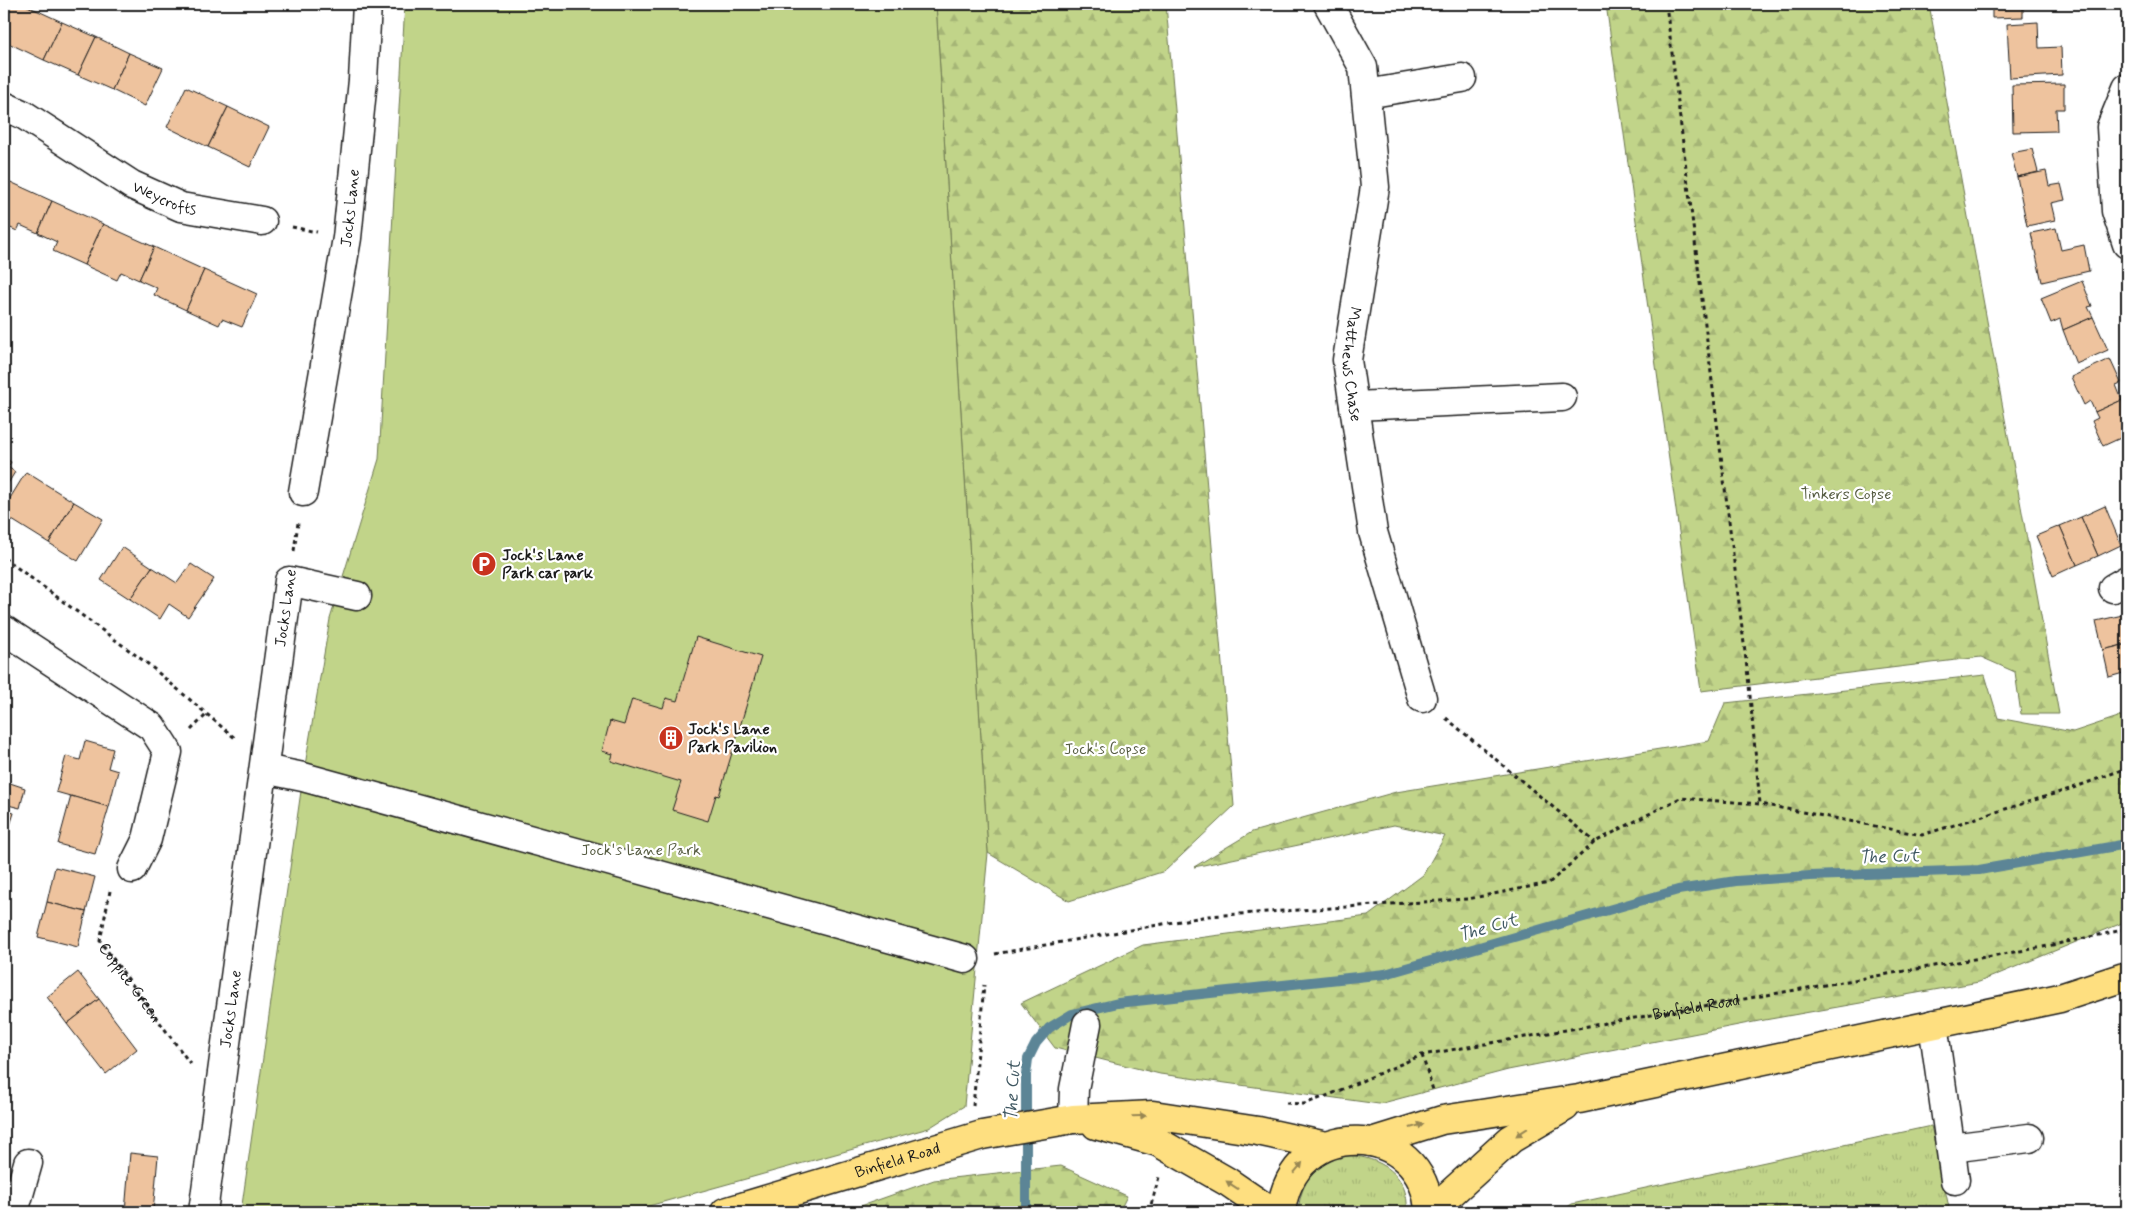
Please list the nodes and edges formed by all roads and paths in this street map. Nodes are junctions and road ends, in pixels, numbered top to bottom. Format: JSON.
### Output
{"nodes":[{"id":1,"x":367,"y":4,"type":"edge"},
{"id":2,"x":1328,"y":4,"type":"edge"},
{"id":3,"x":1666,"y":4,"type":"edge"},
{"id":4,"x":1462,"y":78,"type":"dead end"},
{"id":5,"x":2127,"y":88,"type":"edge"},
{"id":6,"x":1366,"y":94,"type":"junction"},
{"id":7,"x":4,"y":106,"type":"edge"},
{"id":8,"x":262,"y":221,"type":"joint"},
{"id":9,"x":347,"y":238,"type":"junction"},
{"id":10,"x":2127,"y":244,"type":"edge"},
{"id":11,"x":1562,"y":397,"type":"dead end"},
{"id":12,"x":1354,"y":406,"type":"junction"},
{"id":13,"x":303,"y":492,"type":"joint"},
{"id":14,"x":4,"y":558,"type":"edge"},
{"id":15,"x":289,"y":582,"type":"junction"},
{"id":16,"x":357,"y":596,"type":"dead end"},
{"id":17,"x":4,"y":630,"type":"edge"},
{"id":18,"x":1422,"y":698,"type":"joint"},
{"id":19,"x":265,"y":761,"type":"junction"},
{"id":20,"x":2127,"y":768,"type":"edge"},
{"id":21,"x":1760,"y":804,"type":"junction"},
{"id":22,"x":1595,"y":842,"type":"junction"},
{"id":23,"x":132,"y":869,"type":"joint"},
{"id":24,"x":2127,"y":928,"type":"edge"},
{"id":25,"x":965,"y":959,"type":"junction"},
{"id":26,"x":2127,"y":976,"type":"edge"},
{"id":27,"x":1086,"y":1024,"type":"dead end"},
{"id":28,"x":1933,"y":1024,"type":"junction"},
{"id":29,"x":1422,"y":1055,"type":"junction"},
{"id":30,"x":224,"y":1070,"type":"junction"},
{"id":31,"x":1435,"y":1095,"type":"dead end"},
{"id":32,"x":1579,"y":1099,"type":"junction"},
{"id":33,"x":1279,"y":1103,"type":"dead end"},
{"id":34,"x":1073,"y":1118,"type":"junction"},
{"id":35,"x":978,"y":1136,"type":"junction"},
{"id":36,"x":2029,"y":1138,"type":"dead end"},
{"id":37,"x":1371,"y":1142,"type":"junction"},
{"id":38,"x":1326,"y":1146,"type":"junction"},
{"id":39,"x":1950,"y":1148,"type":"junction"},
{"id":40,"x":28,"y":1163,"type":"dead end"},
{"id":41,"x":1161,"y":1168,"type":"dead end"},
{"id":42,"x":1955,"y":1180,"type":"dead end"},
{"id":43,"x":14,"y":1212,"type":"edge"},
{"id":44,"x":203,"y":1212,"type":"edge"},
{"id":45,"x":725,"y":1212,"type":"edge"},
{"id":46,"x":1149,"y":1212,"type":"edge"},
{"id":47,"x":1272,"y":1212,"type":"edge"},
{"id":48,"x":1281,"y":1212,"type":"edge"},
{"id":49,"x":1429,"y":1212,"type":"edge"},
{"id":50,"x":1436,"y":1212,"type":"edge"}],
"edges":[{"from":1,"to":9,"type":"street","name":"Jocks Lane"},
{"from":2,"to":6,"type":"street","name":"Matthews Chase"},
{"from":3,"to":21,"type":"path"},
{"from":4,"to":6,"type":"street"},
{"from":5,"to":10,"type":"street"},
{"from":6,"to":12,"type":"street","name":"Matthews Chase"},
{"from":7,"to":8,"type":"street","name":"Weycrofts"},
{"from":8,"to":9,"type":"path"},
{"from":9,"to":13,"type":"street","name":"Jocks Lane"},
{"from":11,"to":12,"type":"street"},
{"from":12,"to":18,"type":"street","name":"Matthews Chase"},
{"from":13,"to":15,"type":"path","name":"Jocks Lane"},
{"from":14,"to":19,"type":"path"},
{"from":15,"to":16,"type":"street"},
{"from":15,"to":19,"type":"street","name":"Jocks Lane"},
{"from":17,"to":23,"type":"street"},
{"from":18,"to":22,"type":"path"},
{"from":19,"to":25,"type":"street"},
{"from":19,"to":30,"type":"street","name":"Jocks Lane"},
{"from":20,"to":21,"type":"path"},
{"from":21,"to":22,"type":"path"},
{"from":22,"to":25,"type":"path"},
{"from":23,"to":30,"type":"path","name":"Coppice Green"},
{"from":24,"to":29,"type":"path","name":"Binfield Road"},
{"from":25,"to":35,"type":"path"},
{"from":26,"to":28,"type":"main road"},
{"from":27,"to":34,"type":"street"},
{"from":28,"to":32,"type":"main road"},
{"from":28,"to":39,"type":"street"},
{"from":29,"to":31,"type":"path"},
{"from":29,"to":33,"type":"path","name":"Binfield Road"},
{"from":30,"to":44,"type":"street","name":"Jocks Lane"},
{"from":37,"to":32,"type":"main road","one_way":true},
{"from":32,"to":50,"type":"main road","one_way":true},
{"from":34,"to":35,"type":"main road","name":"Binfield Road"},
{"from":34,"to":38,"type":"main road","name":"Binfield Road","one_way":true},
{"from":47,"to":34,"type":"main road","name":"Binfield Road","one_way":true},
{"from":35,"to":45,"type":"main road","name":"Binfield Road"},
{"from":36,"to":39,"type":"street"},
{"from":37,"to":38,"type":"main road"},
{"from":37,"to":49,"type":"main road"},
{"from":48,"to":38,"type":"main road","one_way":true},
{"from":39,"to":42,"type":"street"},
{"from":40,"to":43,"type":"street"},
{"from":41,"to":46,"type":"path"}]}
